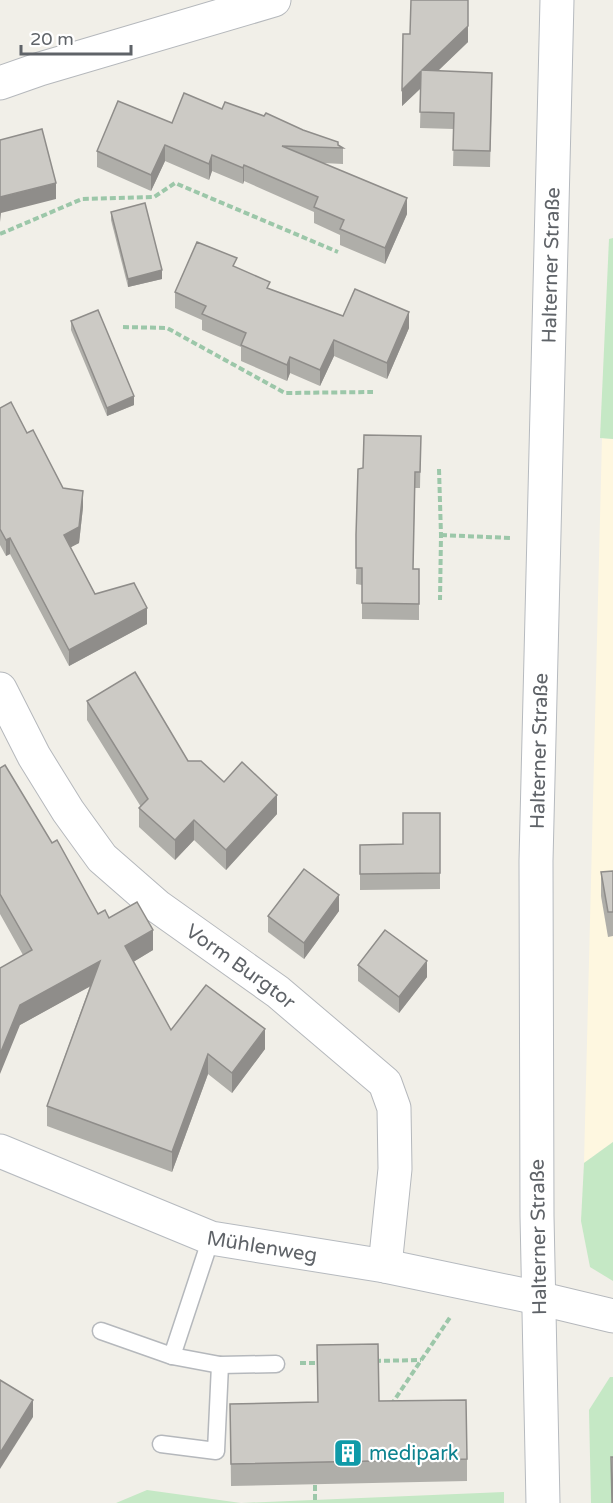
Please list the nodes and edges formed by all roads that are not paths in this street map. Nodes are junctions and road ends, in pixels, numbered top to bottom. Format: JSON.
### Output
{"nodes":[{"id":1,"x":274,"y":0,"type":"edge"},
{"id":2,"x":557,"y":0,"type":"edge"},
{"id":3,"x":0,"y":83,"type":"edge"},
{"id":4,"x":0,"y":689,"type":"edge"},
{"id":5,"x":0,"y":1151,"type":"edge"},
{"id":6,"x":211,"y":1238,"type":"junction"},
{"id":7,"x":385,"y":1266,"type":"junction"},
{"id":8,"x":538,"y":1298,"type":"junction"},
{"id":9,"x":613,"y":1316,"type":"edge"},
{"id":10,"x":101,"y":1331,"type":"dead end"},
{"id":11,"x":172,"y":1356,"type":"junction"},
{"id":12,"x":276,"y":1364,"type":"road end"},
{"id":13,"x":220,"y":1365,"type":"junction"},
{"id":14,"x":161,"y":1444,"type":"dead end"},
{"id":15,"x":543,"y":1503,"type":"edge"}],
"edges":[{"from":1,"to":3,"type":"street"},
{"from":2,"to":8,"type":"street","name":"Halterner Straße"},
{"from":4,"to":7,"type":"street","name":"Vorm Burgtor"},
{"from":5,"to":6,"type":"street","name":"Mühlenweg"},
{"from":6,"to":7,"type":"street","name":"Mühlenweg"},
{"from":6,"to":11,"type":"lane"},
{"from":7,"to":8,"type":"street","name":"Mühlenweg"},
{"from":8,"to":9,"type":"street","name":"Mühlenweg"},
{"from":8,"to":15,"type":"street","name":"Halterner Straße"},
{"from":10,"to":11,"type":"lane"},
{"from":11,"to":13,"type":"lane"},
{"from":12,"to":13,"type":"lane"},
{"from":13,"to":14,"type":"lane"}]}
